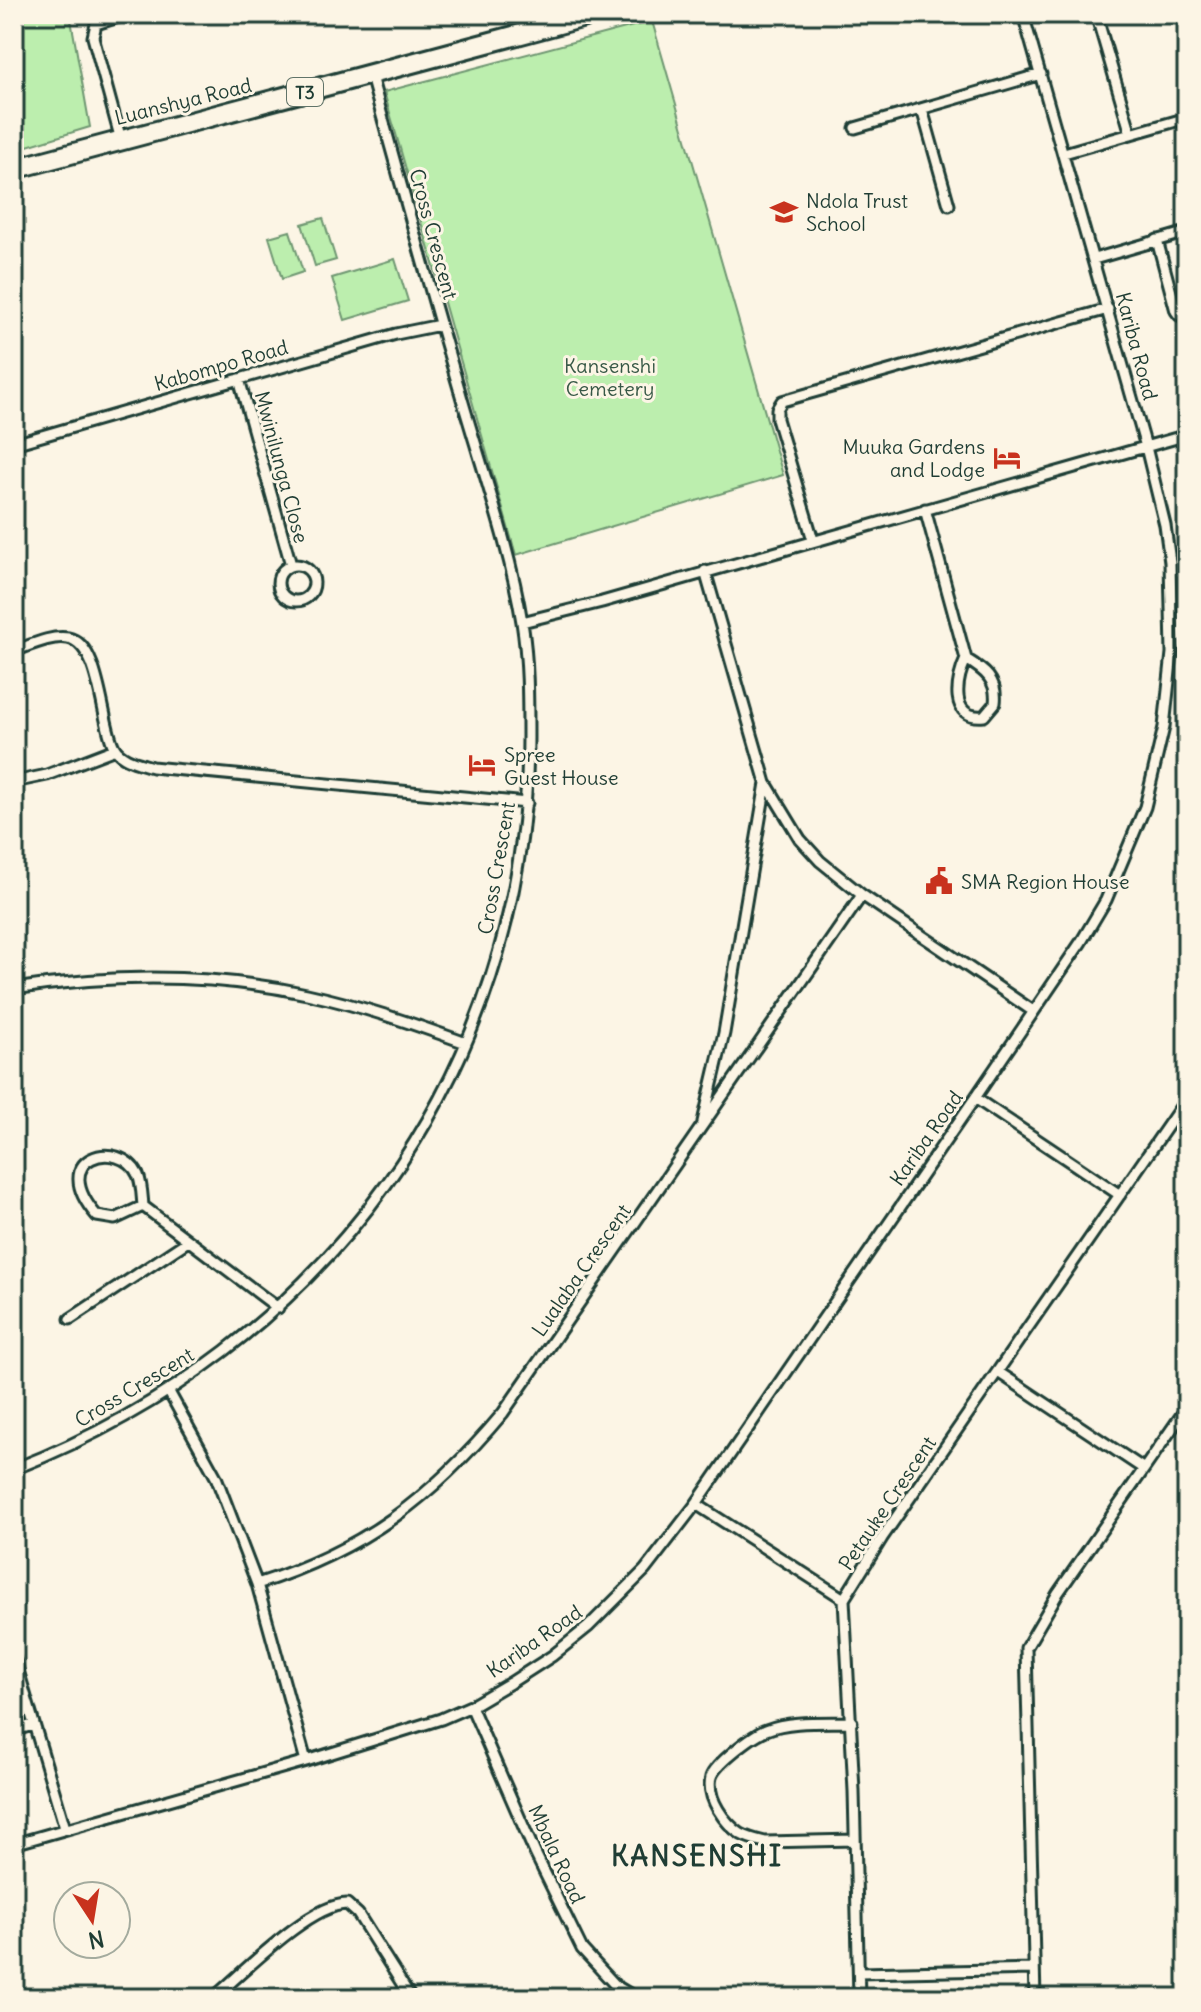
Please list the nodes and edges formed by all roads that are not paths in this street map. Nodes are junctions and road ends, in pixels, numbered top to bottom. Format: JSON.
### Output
{"nodes":[{"id":1,"x":128,"y":14,"type":"edge"},
{"id":2,"x":596,"y":14,"type":"edge"},
{"id":3,"x":1023,"y":14,"type":"edge"},
{"id":4,"x":1096,"y":14,"type":"edge"},
{"id":5,"x":1041,"y":74,"type":"junction"},
{"id":6,"x":371,"y":76,"type":"junction"},
{"id":7,"x":922,"y":109,"type":"junction"},
{"id":8,"x":1187,"y":118,"type":"edge"},
{"id":9,"x":855,"y":128,"type":"dead end"},
{"id":10,"x":1131,"y":134,"type":"junction"},
{"id":11,"x":121,"y":140,"type":"junction"},
{"id":12,"x":1064,"y":153,"type":"junction"},
{"id":13,"x":14,"y":169,"type":"edge"},
{"id":14,"x":949,"y":205,"type":"dead end"},
{"id":15,"x":1187,"y":232,"type":"edge"},
{"id":16,"x":1157,"y":240,"type":"junction"},
{"id":17,"x":1094,"y":259,"type":"junction"},
{"id":18,"x":1108,"y":309,"type":"junction"},
{"id":19,"x":1187,"y":319,"type":"edge"},
{"id":20,"x":440,"y":325,"type":"junction"},
{"id":21,"x":239,"y":379,"type":"junction"},
{"id":22,"x":1187,"y":435,"type":"edge"},
{"id":23,"x":14,"y":444,"type":"edge"},
{"id":24,"x":1146,"y":447,"type":"junction"},
{"id":25,"x":925,"y":509,"type":"junction"},
{"id":26,"x":813,"y":540,"type":"junction"},
{"id":27,"x":291,"y":565,"type":"junction"},
{"id":28,"x":705,"y":571,"type":"junction"},
{"id":29,"x":522,"y":622,"type":"junction"},
{"id":30,"x":14,"y":651,"type":"edge"},
{"id":31,"x":966,"y":659,"type":"junction"},
{"id":32,"x":115,"y":749,"type":"junction"},
{"id":33,"x":14,"y":782,"type":"edge"},
{"id":34,"x":766,"y":783,"type":"junction"},
{"id":35,"x":527,"y":803,"type":"junction"},
{"id":36,"x":862,"y":895,"type":"junction"},
{"id":37,"x":14,"y":989,"type":"edge"},
{"id":38,"x":1033,"y":1011,"type":"junction"},
{"id":39,"x":466,"y":1043,"type":"junction"},
{"id":40,"x":716,"y":1073,"type":"junction"},
{"id":41,"x":733,"y":1082,"type":"junction"},
{"id":42,"x":975,"y":1098,"type":"junction"},
{"id":43,"x":1187,"y":1098,"type":"edge"},
{"id":44,"x":701,"y":1129,"type":"junction"},
{"id":45,"x":1120,"y":1195,"type":"junction"},
{"id":46,"x":143,"y":1206,"type":"junction"},
{"id":47,"x":188,"y":1241,"type":"junction"},
{"id":48,"x":278,"y":1308,"type":"junction"},
{"id":49,"x":70,"y":1319,"type":"dead end"},
{"id":50,"x":998,"y":1372,"type":"junction"},
{"id":51,"x":169,"y":1392,"type":"junction"},
{"id":52,"x":1187,"y":1407,"type":"edge"},
{"id":53,"x":14,"y":1469,"type":"edge"},
{"id":54,"x":1144,"y":1469,"type":"junction"},
{"id":55,"x":696,"y":1504,"type":"junction"},
{"id":56,"x":257,"y":1584,"type":"junction"},
{"id":57,"x":844,"y":1599,"type":"junction"},
{"id":58,"x":14,"y":1657,"type":"edge"},
{"id":59,"x":471,"y":1706,"type":"junction"},
{"id":60,"x":852,"y":1722,"type":"junction"},
{"id":61,"x":32,"y":1725,"type":"junction"},
{"id":62,"x":14,"y":1731,"type":"edge"},
{"id":63,"x":1187,"y":1737,"type":"edge"},
{"id":64,"x":306,"y":1761,"type":"junction"},
{"id":65,"x":65,"y":1828,"type":"junction"},
{"id":66,"x":855,"y":1840,"type":"junction"},
{"id":67,"x":14,"y":1844,"type":"edge"},
{"id":68,"x":1187,"y":1910,"type":"edge"},
{"id":69,"x":1034,"y":1969,"type":"junction"},
{"id":70,"x":859,"y":1973,"type":"junction"},
{"id":71,"x":213,"y":1998,"type":"edge"},
{"id":72,"x":411,"y":1998,"type":"edge"},
{"id":73,"x":636,"y":1998,"type":"edge"},
{"id":74,"x":859,"y":1998,"type":"edge"},
{"id":75,"x":1035,"y":1998,"type":"edge"}],
"edges":[{"from":1,"to":11,"type":"street"},
{"from":2,"to":6,"type":"highway","name":"Luanshya Road","number":"T3"},
{"from":3,"to":5,"type":"street","name":"Kariba Road"},
{"from":4,"to":10,"type":"street"},
{"from":5,"to":7,"type":"street"},
{"from":5,"to":12,"type":"street","name":"Kariba Road"},
{"from":6,"to":11,"type":"highway","name":"Luanshya Road","number":"T3"},
{"from":6,"to":20,"type":"street","name":"Cross Crescent"},
{"from":7,"to":9,"type":"street"},
{"from":7,"to":14,"type":"street"},
{"from":8,"to":10,"type":"street"},
{"from":10,"to":12,"type":"street"},
{"from":11,"to":13,"type":"highway","name":"Luanshya Road","number":"T3"},
{"from":12,"to":17,"type":"street","name":"Kariba Road"},
{"from":15,"to":16,"type":"street"},
{"from":16,"to":17,"type":"street"},
{"from":16,"to":19,"type":"street"},
{"from":17,"to":18,"type":"street","name":"Kariba Road"},
{"from":18,"to":24,"type":"street","name":"Kariba Road"},
{"from":18,"to":26,"type":"street"},
{"from":20,"to":21,"type":"street","name":"Kabompo Road"},
{"from":20,"to":29,"type":"street","name":"Cross Crescent"},
{"from":21,"to":23,"type":"street","name":"Kabompo Road"},
{"from":21,"to":27,"type":"street","name":"Mwinilunga Close"},
{"from":22,"to":24,"type":"street"},
{"from":24,"to":25,"type":"street"},
{"from":24,"to":38,"type":"street","name":"Kariba Road"},
{"from":25,"to":26,"type":"street"},
{"from":25,"to":31,"type":"street"},
{"from":26,"to":28,"type":"street"},
{"from":27,"to":27,"type":"street","name":"Mwinilunga Close"},
{"from":28,"to":29,"type":"street"},
{"from":28,"to":34,"type":"street"},
{"from":29,"to":35,"type":"street","name":"Cross Crescent"},
{"from":30,"to":32,"type":"street"},
{"from":31,"to":31,"type":"street"},
{"from":32,"to":33,"type":"street"},
{"from":32,"to":35,"type":"street"},
{"from":34,"to":36,"type":"street"},
{"from":34,"to":40,"type":"street"},
{"from":35,"to":39,"type":"street","name":"Cross Crescent"},
{"from":36,"to":38,"type":"street"},
{"from":36,"to":41,"type":"street","name":"Lualaba Crescent"},
{"from":37,"to":39,"type":"street"},
{"from":38,"to":42,"type":"street","name":"Kariba Road"},
{"from":39,"to":48,"type":"street","name":"Cross Crescent"},
{"from":40,"to":41,"type":"street"},
{"from":40,"to":44,"type":"street"},
{"from":41,"to":44,"type":"street","name":"Lualaba Crescent"},
{"from":42,"to":45,"type":"street"},
{"from":42,"to":55,"type":"street","name":"Kariba Road"},
{"from":43,"to":45,"type":"street","name":"Petauke Crescent"},
{"from":44,"to":56,"type":"street","name":"Lualaba Crescent"},
{"from":45,"to":50,"type":"street","name":"Petauke Crescent"},
{"from":46,"to":46,"type":"street"},
{"from":46,"to":47,"type":"street"},
{"from":47,"to":48,"type":"street"},
{"from":47,"to":49,"type":"street"},
{"from":48,"to":51,"type":"street","name":"Cross Crescent"},
{"from":50,"to":54,"type":"street"},
{"from":50,"to":57,"type":"street","name":"Petauke Crescent"},
{"from":51,"to":53,"type":"street","name":"Cross Crescent"},
{"from":51,"to":56,"type":"street"},
{"from":52,"to":54,"type":"street"},
{"from":54,"to":69,"type":"street"},
{"from":55,"to":57,"type":"street"},
{"from":55,"to":59,"type":"street","name":"Kariba Road"},
{"from":56,"to":64,"type":"street"},
{"from":57,"to":60,"type":"street","name":"Petauke Crescent"},
{"from":58,"to":61,"type":"street"},
{"from":59,"to":64,"type":"street","name":"Kariba Road"},
{"from":59,"to":73,"type":"street","name":"Mbala Road"},
{"from":60,"to":66,"type":"street","name":"Petauke Crescent"},
{"from":60,"to":66,"type":"street"},
{"from":61,"to":62,"type":"street"},
{"from":61,"to":65,"type":"street"},
{"from":63,"to":68,"type":"street"},
{"from":64,"to":65,"type":"street","name":"Kariba Road"},
{"from":65,"to":67,"type":"street","name":"Kariba Road"},
{"from":66,"to":70,"type":"street","name":"Petauke Crescent"},
{"from":69,"to":70,"type":"street"},
{"from":69,"to":75,"type":"street"},
{"from":70,"to":74,"type":"street","name":"Petauke Crescent"},
{"from":71,"to":72,"type":"street"}]}
